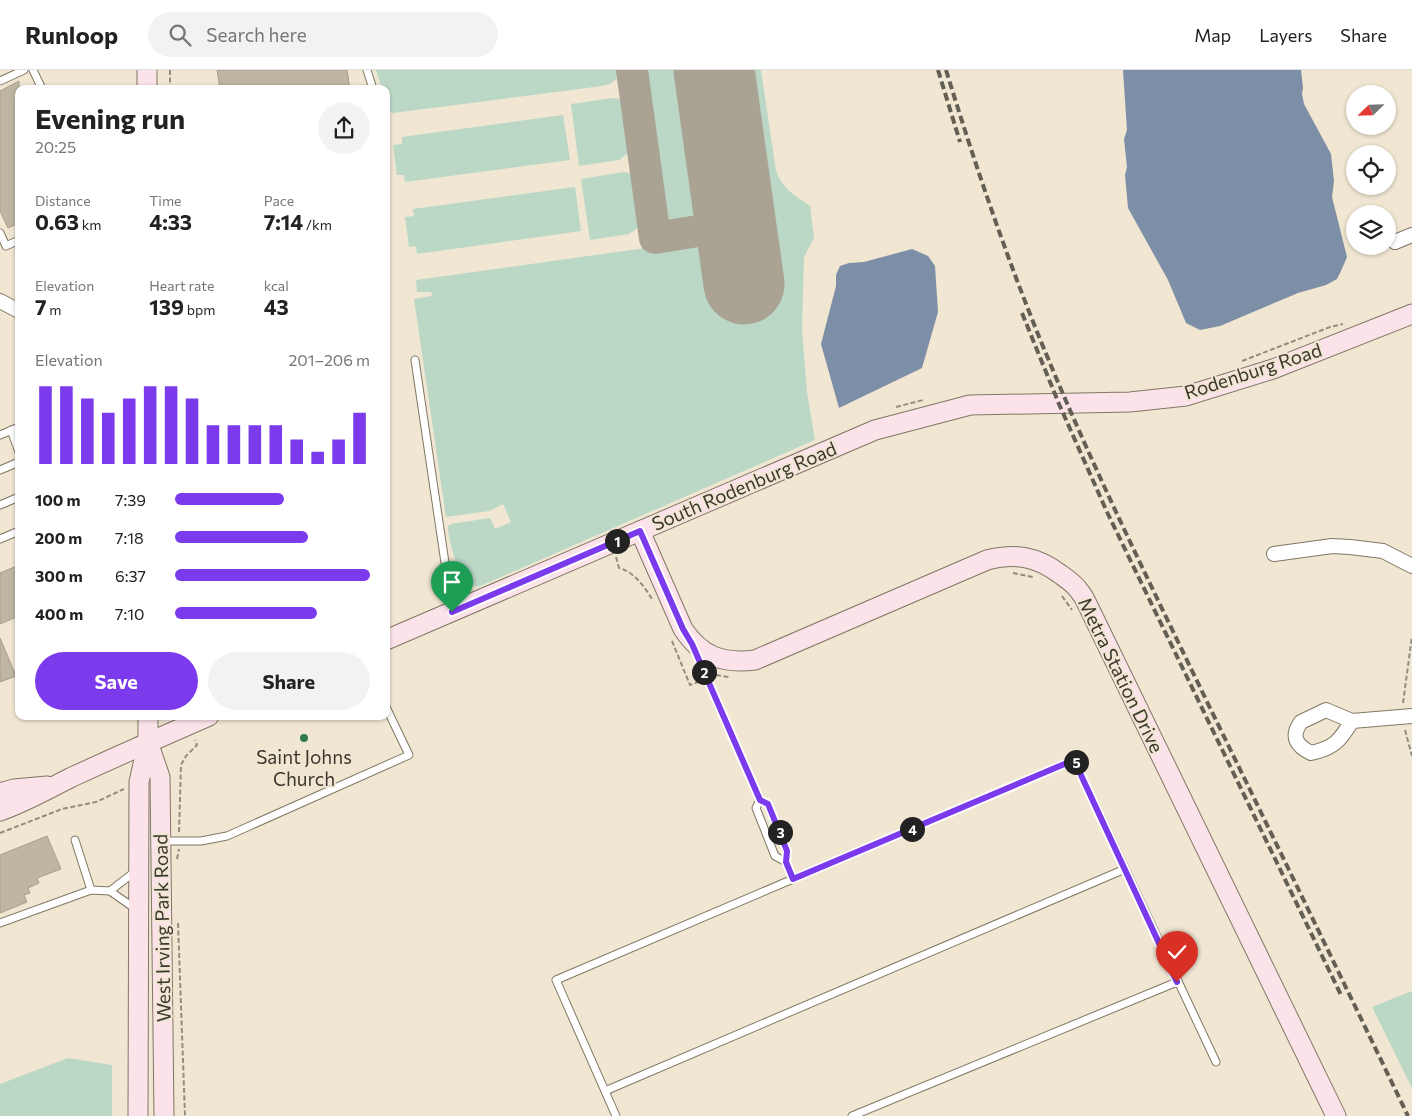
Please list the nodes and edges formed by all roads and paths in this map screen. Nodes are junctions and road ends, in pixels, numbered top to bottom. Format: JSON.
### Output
{"nodes":[{"id":1,"x":24,"y":70,"type":"edge"},
{"id":2,"x":34,"y":70,"type":"edge"},
{"id":3,"x":147,"y":70,"type":"edge"},
{"id":4,"x":170,"y":70,"type":"edge"},
{"id":5,"x":367,"y":70,"type":"edge"},
{"id":6,"x":0,"y":81,"type":"edge"},
{"id":7,"x":40,"y":85,"type":"edge"},
{"id":8,"x":147,"y":85,"type":"edge"},
{"id":9,"x":170,"y":85,"type":"edge"},
{"id":10,"x":372,"y":85,"type":"edge"},
{"id":11,"x":0,"y":233,"type":"edge"},
{"id":12,"x":1412,"y":235,"type":"edge"},
{"id":13,"x":15,"y":242,"type":"edge"},
{"id":14,"x":1396,"y":242,"type":"edge"},
{"id":15,"x":0,"y":301,"type":"edge"},
{"id":16,"x":15,"y":309,"type":"edge"},
{"id":17,"x":1412,"y":314,"type":"edge"},
{"id":18,"x":1348,"y":322,"type":"dead end"},
{"id":19,"x":415,"y":360,"type":"dead end"},
{"id":20,"x":1238,"y":363,"type":"dead end"},
{"id":21,"x":1059,"y":404,"type":"joint"},
{"id":22,"x":15,"y":429,"type":"edge"},
{"id":23,"x":0,"y":435,"type":"edge"},
{"id":24,"x":15,"y":464,"type":"edge"},
{"id":25,"x":0,"y":470,"type":"edge"},
{"id":26,"x":15,"y":499,"type":"edge"},
{"id":27,"x":0,"y":505,"type":"edge"},
{"id":28,"x":640,"y":531,"type":"junction"},
{"id":29,"x":15,"y":532,"type":"edge"},
{"id":30,"x":0,"y":538,"type":"edge"},
{"id":31,"x":1274,"y":554,"type":"dead end"},
{"id":32,"x":618,"y":563,"type":"dead end"},
{"id":33,"x":1412,"y":566,"type":"edge"},
{"id":34,"x":653,"y":601,"type":"dead end"},
{"id":35,"x":452,"y":612,"type":"junction"},
{"id":36,"x":1412,"y":636,"type":"edge"},
{"id":37,"x":390,"y":638,"type":"edge"},
{"id":38,"x":671,"y":640,"type":"dead end"},
{"id":39,"x":692,"y":644,"type":"junction"},
{"id":40,"x":696,"y":683,"type":"dead end"},
{"id":41,"x":390,"y":715,"type":"edge"},
{"id":42,"x":1408,"y":716,"type":"edge"},
{"id":43,"x":148,"y":720,"type":"edge"},
{"id":44,"x":200,"y":720,"type":"edge"},
{"id":45,"x":1352,"y":721,"type":"dead end"},
{"id":46,"x":148,"y":742,"type":"junction"},
{"id":47,"x":196,"y":745,"type":"dead end"},
{"id":48,"x":1412,"y":756,"type":"edge"},
{"id":49,"x":56,"y":785,"type":"junction"},
{"id":50,"x":0,"y":793,"type":"edge"},
{"id":51,"x":106,"y":798,"type":"dead end"},
{"id":52,"x":760,"y":800,"type":"junction"},
{"id":53,"x":0,"y":812,"type":"edge"},
{"id":54,"x":0,"y":833,"type":"edge"},
{"id":55,"x":75,"y":840,"type":"dead end"},
{"id":56,"x":170,"y":841,"type":"junction"},
{"id":57,"x":786,"y":862,"type":"junction"},
{"id":58,"x":176,"y":865,"type":"dead end"},
{"id":59,"x":139,"y":868,"type":"junction"},
{"id":60,"x":1126,"y":869,"type":"junction"},
{"id":61,"x":793,"y":879,"type":"junction"},
{"id":62,"x":91,"y":890,"type":"junction"},
{"id":63,"x":110,"y":891,"type":"junction"},
{"id":64,"x":139,"y":911,"type":"junction"},
{"id":65,"x":178,"y":915,"type":"dead end"},
{"id":66,"x":0,"y":923,"type":"edge"},
{"id":67,"x":1177,"y":982,"type":"junction"},
{"id":68,"x":1216,"y":1062,"type":"dead end"},
{"id":69,"x":605,"y":1091,"type":"junction"},
{"id":70,"x":138,"y":1116,"type":"edge"},
{"id":71,"x":164,"y":1116,"type":"edge"},
{"id":72,"x":184,"y":1116,"type":"edge"},
{"id":73,"x":616,"y":1116,"type":"edge"},
{"id":74,"x":852,"y":1116,"type":"edge"},
{"id":75,"x":1336,"y":1116,"type":"edge"}],
"edges":[{"from":1,"to":6,"type":"lane"},
{"from":2,"to":7,"type":"lane"},
{"from":3,"to":8,"type":"street"},
{"from":4,"to":9,"type":"path"},
{"from":5,"to":10,"type":"lane"},
{"from":11,"to":13,"type":"lane"},
{"from":12,"to":14,"type":"street"},
{"from":15,"to":16,"type":"street"},
{"from":17,"to":21,"type":"street","name":"Rodenburg Road"},
{"from":18,"to":20,"type":"path"},
{"from":19,"to":35,"type":"lane"},
{"from":21,"to":28,"type":"street","name":"South Rodenburg Road"},
{"from":22,"to":23,"type":"lane"},
{"from":24,"to":25,"type":"lane"},
{"from":26,"to":27,"type":"lane"},
{"from":28,"to":35,"type":"street","name":"South Rodenburg Road"},
{"from":28,"to":39,"type":"street"},
{"from":29,"to":30,"type":"lane"},
{"from":31,"to":33,"type":"street"},
{"from":32,"to":34,"type":"path"},
{"from":35,"to":37,"type":"street","name":"South Rodenburg Road"},
{"from":36,"to":42,"type":"path"},
{"from":38,"to":40,"type":"path"},
{"from":39,"to":52,"type":"lane"},
{"from":39,"to":75,"type":"street","name":"Metra Station Drive"},
{"from":41,"to":56,"type":"lane"},
{"from":42,"to":45,"type":"street"},
{"from":42,"to":48,"type":"path"},
{"from":43,"to":46,"type":"street","name":"West Irving Park Road"},
{"from":44,"to":46,"type":"street"},
{"from":46,"to":49,"type":"street"},
{"from":46,"to":56,"type":"street","name":"West Irving Park Road"},
{"from":46,"to":59,"type":"street","name":"West Irving Park Road"},
{"from":47,"to":56,"type":"path"},
{"from":49,"to":50,"type":"street"},
{"from":49,"to":53,"type":"street"},
{"from":51,"to":54,"type":"path"},
{"from":52,"to":57,"type":"lane"},
{"from":52,"to":57,"type":"lane"},
{"from":55,"to":62,"type":"lane"},
{"from":56,"to":58,"type":"path"},
{"from":56,"to":71,"type":"street","name":"West Irving Park Road"},
{"from":57,"to":61,"type":"lane"},
{"from":59,"to":63,"type":"lane"},
{"from":59,"to":64,"type":"street","name":"West Irving Park Road"},
{"from":60,"to":61,"type":"lane"},
{"from":60,"to":67,"type":"lane"},
{"from":60,"to":69,"type":"lane"},
{"from":61,"to":69,"type":"lane"},
{"from":62,"to":63,"type":"lane"},
{"from":62,"to":66,"type":"lane"},
{"from":63,"to":64,"type":"lane"},
{"from":64,"to":70,"type":"street","name":"West Irving Park Road"},
{"from":65,"to":72,"type":"path"},
{"from":67,"to":68,"type":"lane"},
{"from":67,"to":74,"type":"lane"},
{"from":69,"to":73,"type":"lane"}]}
